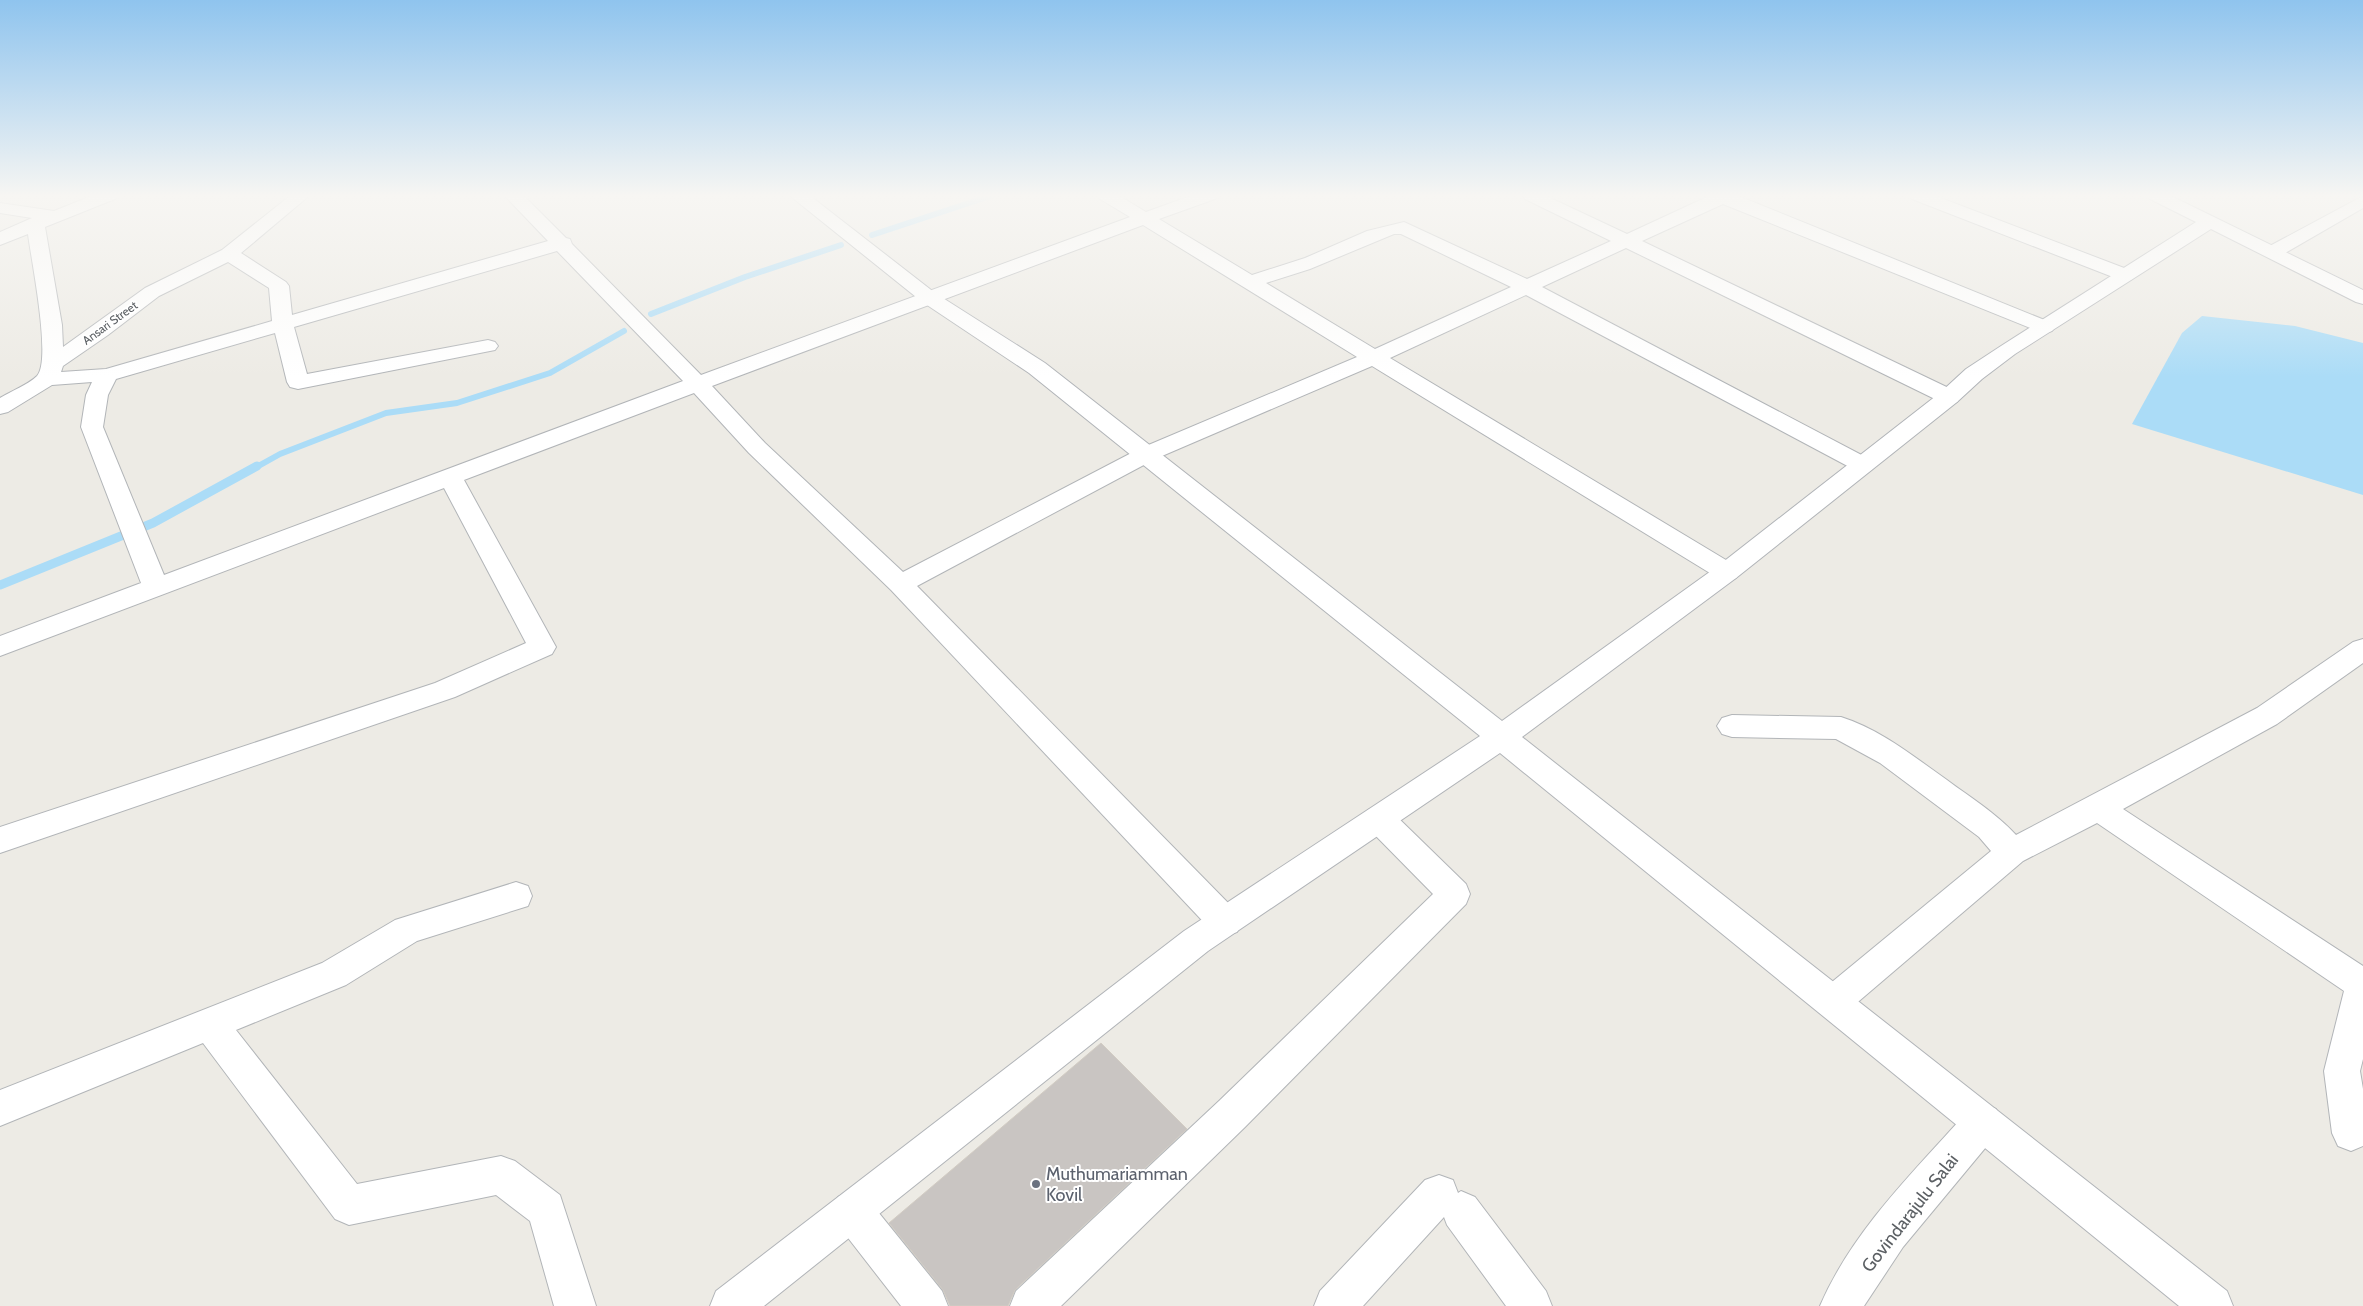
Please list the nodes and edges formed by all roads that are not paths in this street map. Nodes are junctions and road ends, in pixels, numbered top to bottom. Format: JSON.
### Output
{"nodes":[{"id":1,"x":47,"y":256,"type":"edge"},
{"id":2,"x":225,"y":256,"type":"edge"},
{"id":3,"x":232,"y":256,"type":"edge"},
{"id":4,"x":517,"y":256,"type":"edge"},
{"id":5,"x":574,"y":256,"type":"edge"},
{"id":6,"x":876,"y":256,"type":"edge"},
{"id":7,"x":1041,"y":256,"type":"edge"},
{"id":8,"x":1208,"y":256,"type":"edge"},
{"id":9,"x":1326,"y":256,"type":"edge"},
{"id":10,"x":1465,"y":256,"type":"edge"},
{"id":11,"x":1590,"y":256,"type":"edge"},
{"id":12,"x":1658,"y":256,"type":"edge"},
{"id":13,"x":1871,"y":256,"type":"edge"},
{"id":14,"x":2078,"y":256,"type":"edge"},
{"id":15,"x":2156,"y":256,"type":"edge"},
{"id":16,"x":2281,"y":256,"type":"edge"},
{"id":17,"x":2125,"y":275,"type":"junction"},
{"id":18,"x":1250,"y":282,"type":"junction"},
{"id":19,"x":1525,"y":286,"type":"junction"},
{"id":20,"x":928,"y":297,"type":"junction"},
{"id":21,"x":2363,"y":298,"type":"edge"},
{"id":22,"x":283,"y":324,"type":"junction"},
{"id":23,"x":2044,"y":327,"type":"junction"},
{"id":24,"x":488,"y":346,"type":"dead end"},
{"id":25,"x":1374,"y":357,"type":"junction"},
{"id":26,"x":50,"y":371,"type":"junction"},
{"id":27,"x":107,"y":375,"type":"junction"},
{"id":28,"x":699,"y":385,"type":"junction"},
{"id":29,"x":1949,"y":397,"type":"junction"},
{"id":30,"x":0,"y":407,"type":"edge"},
{"id":31,"x":1148,"y":454,"type":"junction"},
{"id":32,"x":1863,"y":465,"type":"junction"},
{"id":33,"x":450,"y":478,"type":"junction"},
{"id":34,"x":1727,"y":572,"type":"junction"},
{"id":35,"x":900,"y":584,"type":"junction"},
{"id":36,"x":156,"y":587,"type":"junction"},
{"id":37,"x":0,"y":646,"type":"edge"},
{"id":38,"x":2363,"y":649,"type":"edge"},
{"id":39,"x":1732,"y":726,"type":"dead end"},
{"id":40,"x":1501,"y":737,"type":"junction"},
{"id":41,"x":2098,"y":808,"type":"junction"},
{"id":42,"x":1379,"y":819,"type":"junction"},
{"id":43,"x":0,"y":840,"type":"edge"},
{"id":44,"x":2012,"y":852,"type":"junction"},
{"id":45,"x":516,"y":896,"type":"dead end"},
{"id":46,"x":1225,"y":922,"type":"junction"},
{"id":47,"x":2363,"y":986,"type":"edge"},
{"id":48,"x":1833,"y":1002,"type":"junction"},
{"id":49,"x":210,"y":1024,"type":"junction"},
{"id":50,"x":0,"y":1108,"type":"edge"},
{"id":51,"x":1983,"y":1122,"type":"junction"},
{"id":52,"x":2351,"y":1133,"type":"dead end"},
{"id":53,"x":852,"y":1211,"type":"junction"},
{"id":54,"x":575,"y":1306,"type":"edge"},
{"id":55,"x":731,"y":1306,"type":"edge"},
{"id":56,"x":928,"y":1306,"type":"edge"},
{"id":57,"x":1031,"y":1306,"type":"edge"},
{"id":58,"x":1335,"y":1306,"type":"edge"},
{"id":59,"x":1532,"y":1306,"type":"edge"},
{"id":60,"x":1841,"y":1306,"type":"edge"},
{"id":61,"x":2212,"y":1306,"type":"edge"}],
"edges":[{"from":1,"to":26,"type":"street"},
{"from":2,"to":26,"type":"street","name":"Ansari Street"},
{"from":3,"to":22,"type":"street"},
{"from":4,"to":22,"type":"street"},
{"from":5,"to":28,"type":"street"},
{"from":6,"to":20,"type":"street"},
{"from":7,"to":20,"type":"street"},
{"from":8,"to":18,"type":"street"},
{"from":9,"to":18,"type":"street"},
{"from":10,"to":19,"type":"street"},
{"from":11,"to":19,"type":"street"},
{"from":12,"to":29,"type":"street"},
{"from":13,"to":23,"type":"street"},
{"from":14,"to":17,"type":"street"},
{"from":15,"to":17,"type":"street"},
{"from":16,"to":21,"type":"street"},
{"from":17,"to":23,"type":"street"},
{"from":18,"to":25,"type":"street"},
{"from":19,"to":25,"type":"street"},
{"from":19,"to":32,"type":"street"},
{"from":20,"to":28,"type":"street"},
{"from":20,"to":31,"type":"street"},
{"from":22,"to":24,"type":"street"},
{"from":22,"to":27,"type":"street"},
{"from":23,"to":29,"type":"street"},
{"from":25,"to":31,"type":"street"},
{"from":25,"to":34,"type":"street"},
{"from":26,"to":27,"type":"street"},
{"from":26,"to":30,"type":"street","name":"Ansari Street"},
{"from":27,"to":36,"type":"street"},
{"from":28,"to":33,"type":"street"},
{"from":28,"to":35,"type":"street"},
{"from":29,"to":32,"type":"street"},
{"from":31,"to":35,"type":"street"},
{"from":31,"to":40,"type":"street"},
{"from":32,"to":34,"type":"street"},
{"from":33,"to":36,"type":"street"},
{"from":33,"to":43,"type":"street"},
{"from":34,"to":40,"type":"street"},
{"from":35,"to":46,"type":"street"},
{"from":36,"to":37,"type":"street"},
{"from":38,"to":41,"type":"street"},
{"from":39,"to":44,"type":"street"},
{"from":40,"to":42,"type":"street"},
{"from":40,"to":48,"type":"street"},
{"from":41,"to":44,"type":"street"},
{"from":41,"to":47,"type":"street"},
{"from":42,"to":46,"type":"street"},
{"from":42,"to":57,"type":"street"},
{"from":44,"to":48,"type":"street"},
{"from":45,"to":49,"type":"street"},
{"from":46,"to":53,"type":"street"},
{"from":47,"to":52,"type":"street"},
{"from":48,"to":51,"type":"street"},
{"from":49,"to":50,"type":"street"},
{"from":49,"to":54,"type":"street"},
{"from":51,"to":60,"type":"street","name":"Govindarajulu Salai"},
{"from":51,"to":61,"type":"street"},
{"from":53,"to":55,"type":"street"},
{"from":53,"to":56,"type":"street"},
{"from":58,"to":59,"type":"street"}]}
